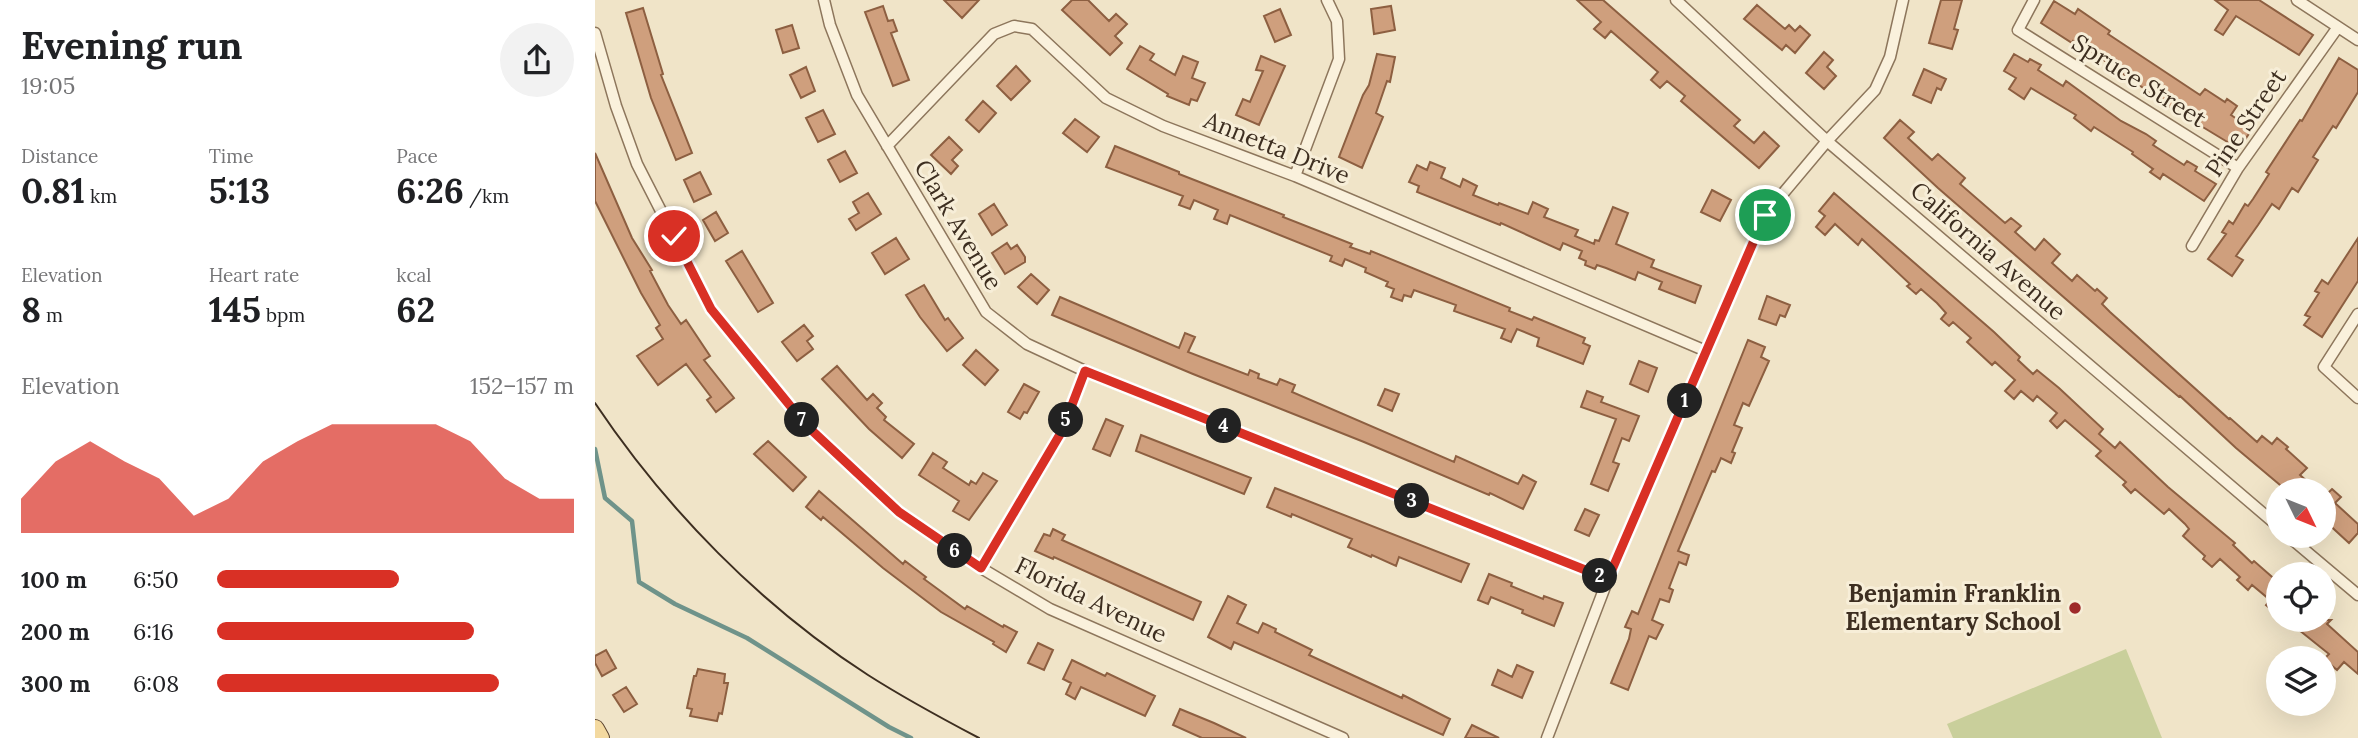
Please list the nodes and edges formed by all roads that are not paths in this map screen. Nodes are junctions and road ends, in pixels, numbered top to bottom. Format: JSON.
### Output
{"nodes":[{"id":1,"x":824,"y":0,"type":"edge"},
{"id":2,"x":1328,"y":0,"type":"edge"},
{"id":3,"x":1676,"y":0,"type":"edge"},
{"id":4,"x":1903,"y":0,"type":"edge"},
{"id":5,"x":2034,"y":0,"type":"edge"},
{"id":6,"x":2297,"y":0,"type":"edge"},
{"id":7,"x":2338,"y":27,"type":"junction"},
{"id":8,"x":595,"y":33,"type":"edge"},
{"id":9,"x":2358,"y":40,"type":"edge"},
{"id":10,"x":1828,"y":141,"type":"junction"},
{"id":11,"x":887,"y":146,"type":"junction"},
{"id":12,"x":2238,"y":168,"type":"junction"},
{"id":13,"x":1295,"y":176,"type":"junction"},
{"id":14,"x":2192,"y":246,"type":"dead end"},
{"id":15,"x":2358,"y":314,"type":"edge"},
{"id":16,"x":1706,"y":351,"type":"junction"},
{"id":17,"x":1085,"y":371,"type":"junction"},
{"id":18,"x":2358,"y":398,"type":"edge"},
{"id":19,"x":2266,"y":516,"type":"edge"},
{"id":20,"x":2302,"y":548,"type":"edge"},
{"id":21,"x":981,"y":568,"type":"junction"},
{"id":22,"x":1608,"y":579,"type":"junction"},
{"id":23,"x":2358,"y":595,"type":"edge"},
{"id":24,"x":595,"y":730,"type":"edge"},
{"id":25,"x":600,"y":738,"type":"edge"},
{"id":26,"x":1343,"y":738,"type":"edge"},
{"id":27,"x":1547,"y":738,"type":"edge"}],
"edges":[{"from":1,"to":11,"type":"street","name":"Clark Avenue"},
{"from":2,"to":13,"type":"street"},
{"from":3,"to":10,"type":"street","name":"California Avenue"},
{"from":4,"to":10,"type":"street"},
{"from":5,"to":12,"type":"street","name":"Spruce Street"},
{"from":6,"to":7,"type":"street"},
{"from":7,"to":9,"type":"street"},
{"from":7,"to":12,"type":"street","name":"Pine Street"},
{"from":8,"to":21,"type":"street","name":"Florida Avenue"},
{"from":10,"to":16,"type":"street"},
{"from":10,"to":19,"type":"street","name":"California Avenue"},
{"from":11,"to":13,"type":"street","name":"Annetta Drive"},
{"from":11,"to":17,"type":"street","name":"Clark Avenue"},
{"from":12,"to":14,"type":"street","name":"Pine Street"},
{"from":13,"to":16,"type":"street","name":"Annetta Drive"},
{"from":15,"to":18,"type":"street"},
{"from":16,"to":22,"type":"street"},
{"from":17,"to":21,"type":"street"},
{"from":17,"to":22,"type":"street","name":"Clark Avenue"},
{"from":20,"to":23,"type":"street"},
{"from":21,"to":26,"type":"street","name":"Florida Avenue"},
{"from":22,"to":27,"type":"street"},
{"from":24,"to":25,"type":"main road"}]}
